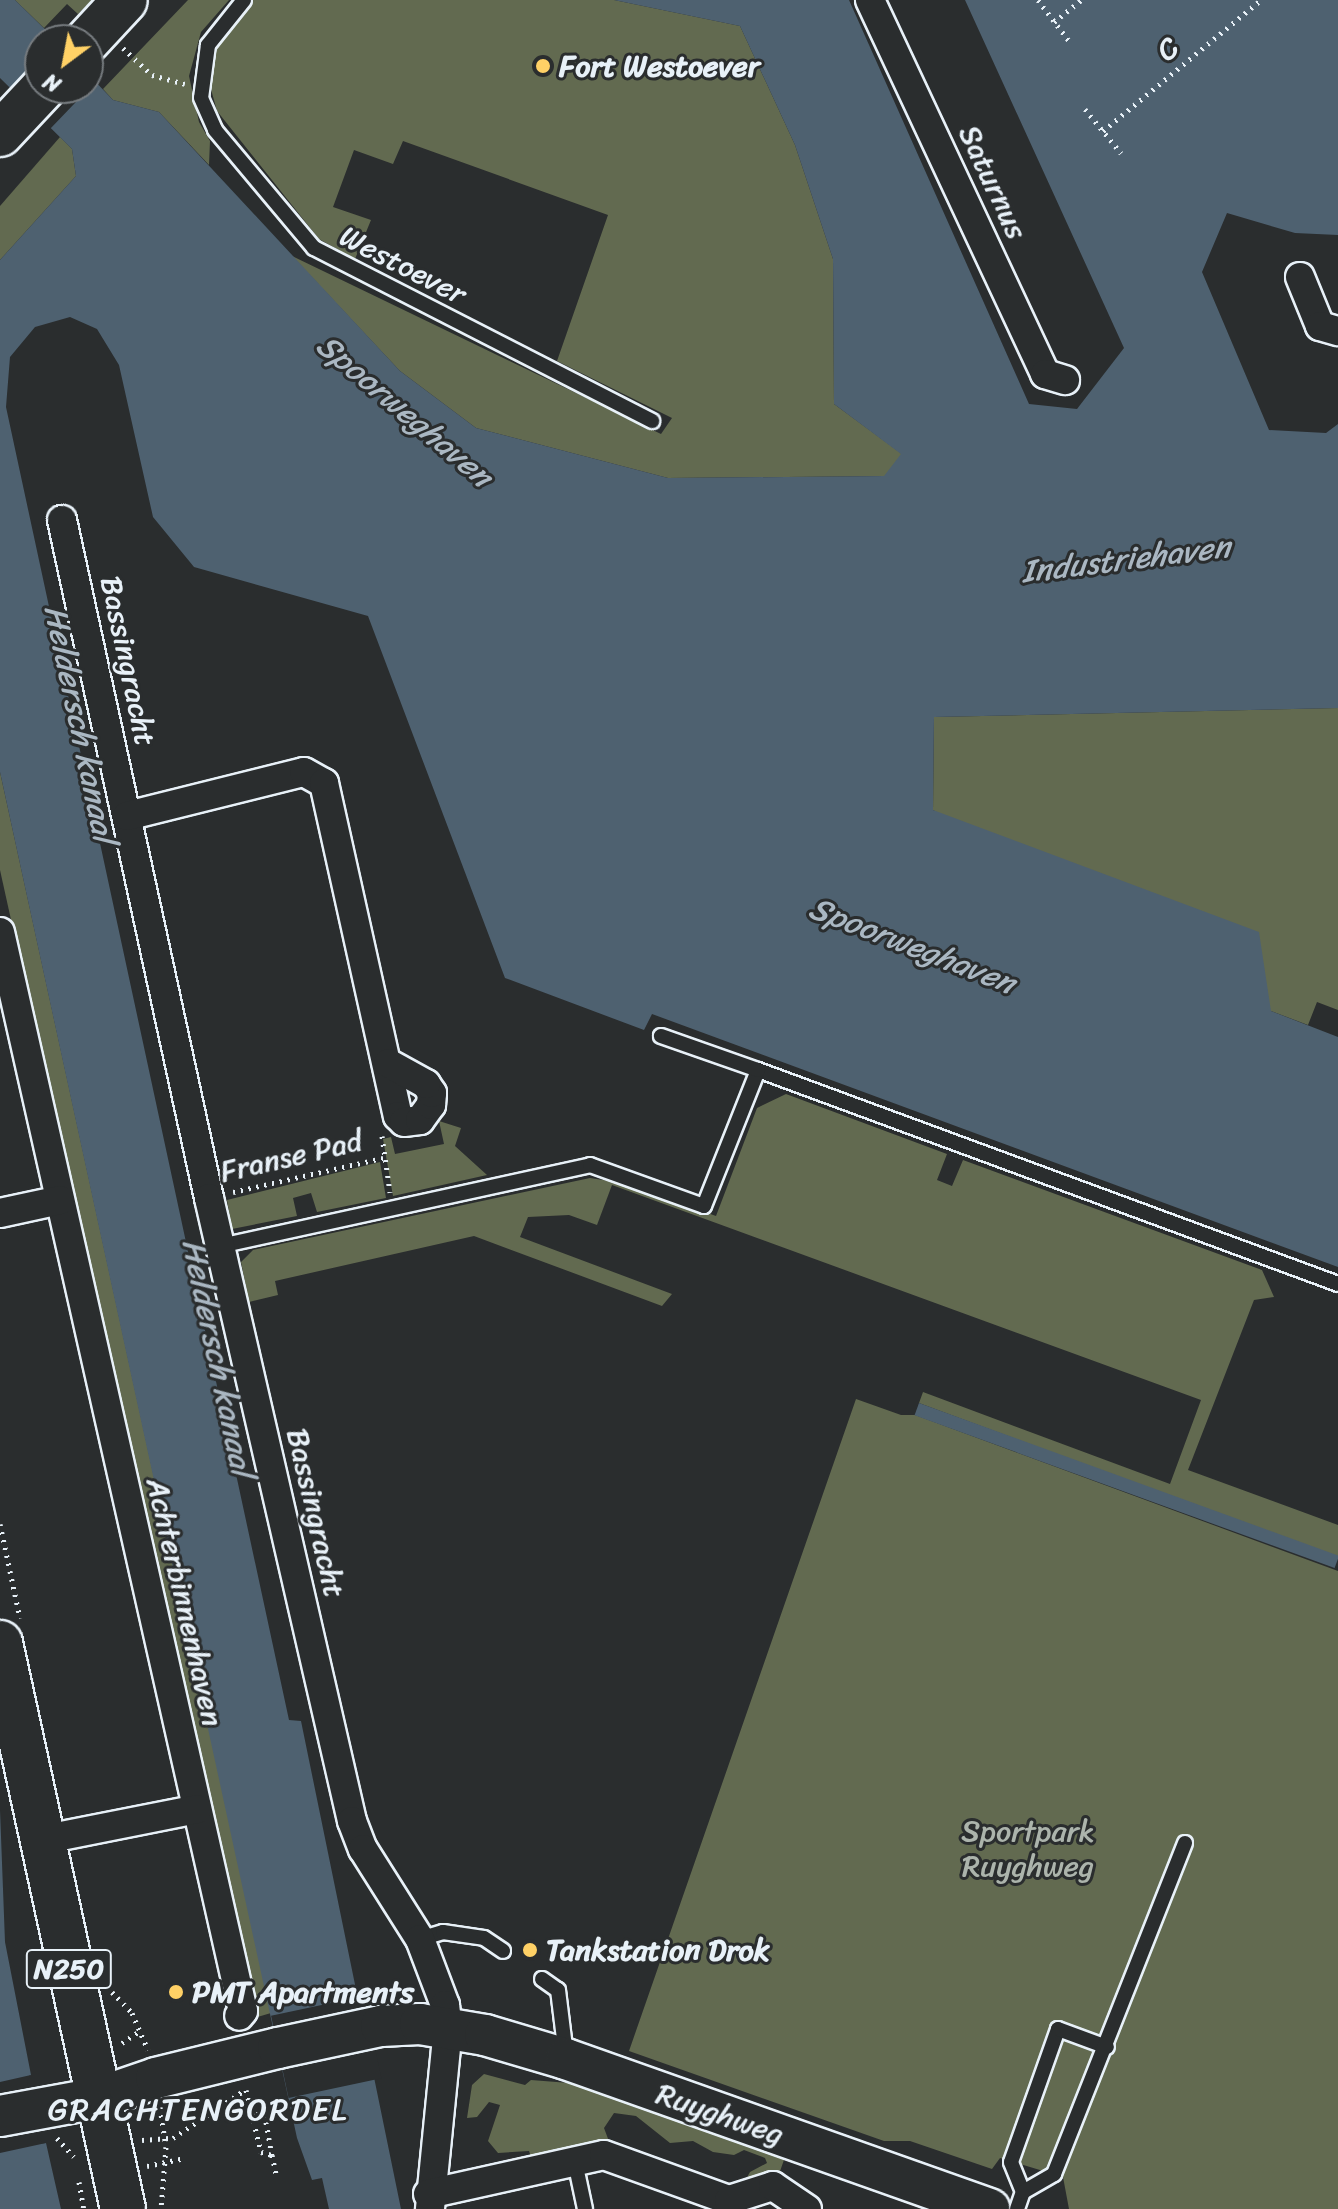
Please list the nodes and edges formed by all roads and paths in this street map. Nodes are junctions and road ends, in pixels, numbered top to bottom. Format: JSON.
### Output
{"nodes":[{"id":1,"x":125,"y":0,"type":"edge"},
{"id":2,"x":244,"y":0,"type":"edge"},
{"id":3,"x":870,"y":0,"type":"edge"},
{"id":4,"x":1038,"y":0,"type":"edge"},
{"id":5,"x":1081,"y":0,"type":"edge"},
{"id":6,"x":1261,"y":0,"type":"edge"},
{"id":7,"x":1054,"y":22,"type":"junction"},
{"id":8,"x":104,"y":42,"type":"edge"},
{"id":9,"x":1070,"y":42,"type":"dead end"},
{"id":10,"x":200,"y":84,"type":"junction"},
{"id":11,"x":1085,"y":109,"type":"dead end"},
{"id":12,"x":1103,"y":131,"type":"junction"},
{"id":13,"x":1121,"y":153,"type":"dead end"},
{"id":14,"x":1300,"y":277,"type":"dead end"},
{"id":15,"x":1338,"y":331,"type":"edge"},
{"id":16,"x":1065,"y":380,"type":"dead end"},
{"id":17,"x":652,"y":421,"type":"dead end"},
{"id":18,"x":62,"y":520,"type":"dead end"},
{"id":19,"x":127,"y":816,"type":"junction"},
{"id":20,"x":0,"y":932,"type":"edge"},
{"id":21,"x":661,"y":1036,"type":"dead end"},
{"id":22,"x":388,"y":1063,"type":"dead end"},
{"id":23,"x":758,"y":1070,"type":"junction"},
{"id":24,"x":209,"y":1198,"type":"junction"},
{"id":25,"x":60,"y":1200,"type":"junction"},
{"id":26,"x":393,"y":1209,"type":"junction"},
{"id":27,"x":0,"y":1213,"type":"edge"},
{"id":28,"x":220,"y":1246,"type":"junction"},
{"id":29,"x":1338,"y":1284,"type":"edge"},
{"id":30,"x":0,"y":1643,"type":"edge"},
{"id":31,"x":197,"y":1809,"type":"junction"},
{"id":32,"x":41,"y":1840,"type":"junction"},
{"id":33,"x":1185,"y":1843,"type":"dead end"},
{"id":34,"x":420,"y":1939,"type":"junction"},
{"id":35,"x":503,"y":1951,"type":"dead end"},
{"id":36,"x":542,"y":1979,"type":"dead end"},
{"id":37,"x":239,"y":2016,"type":"dead end"},
{"id":38,"x":448,"y":2028,"type":"junction"},
{"id":39,"x":1107,"y":2047,"type":"junction"},
{"id":40,"x":566,"y":2059,"type":"junction"},
{"id":41,"x":265,"y":2079,"type":"junction"},
{"id":42,"x":98,"y":2098,"type":"junction"},
{"id":43,"x":0,"y":2116,"type":"edge"},
{"id":44,"x":44,"y":2117,"type":"junction"},
{"id":45,"x":272,"y":2155,"type":"junction"},
{"id":46,"x":575,"y":2162,"type":"junction"},
{"id":47,"x":276,"y":2174,"type":"dead end"},
{"id":48,"x":1006,"y":2201,"type":"edge"},
{"id":49,"x":429,"y":2202,"type":"edge"},
{"id":50,"x":84,"y":2209,"type":"edge"},
{"id":51,"x":123,"y":2209,"type":"edge"},
{"id":52,"x":161,"y":2209,"type":"edge"},
{"id":53,"x":585,"y":2209,"type":"edge"},
{"id":54,"x":807,"y":2209,"type":"edge"},
{"id":55,"x":1017,"y":2209,"type":"edge"}],
"edges":[{"from":1,"to":8,"type":"main road"},
{"from":2,"to":10,"type":"lane","name":"Westoever"},
{"from":3,"to":16,"type":"street","name":"Saturnus"},
{"from":4,"to":7,"type":"path"},
{"from":5,"to":7,"type":"path"},
{"from":6,"to":12,"type":"path","name":"C"},
{"from":7,"to":9,"type":"path"},
{"from":8,"to":10,"type":"path"},
{"from":10,"to":17,"type":"lane","name":"Westoever"},
{"from":11,"to":12,"type":"path"},
{"from":12,"to":13,"type":"path"},
{"from":14,"to":15,"type":"street"},
{"from":18,"to":19,"type":"street","name":"Bassingracht"},
{"from":19,"to":22,"type":"street"},
{"from":19,"to":24,"type":"street","name":"Bassingracht"},
{"from":20,"to":25,"type":"street","name":"Achterbinnenhaven"},
{"from":21,"to":23,"type":"lane"},
{"from":23,"to":26,"type":"lane"},
{"from":23,"to":29,"type":"lane"},
{"from":24,"to":26,"type":"path","name":"Franse Pad"},
{"from":24,"to":28,"type":"street","name":"Bassingracht"},
{"from":25,"to":27,"type":"street"},
{"from":25,"to":31,"type":"street","name":"Achterbinnenhaven"},
{"from":26,"to":28,"type":"lane"},
{"from":28,"to":34,"type":"street","name":"Bassingracht"},
{"from":30,"to":32,"type":"main road","number":"N250"},
{"from":31,"to":32,"type":"street"},
{"from":31,"to":37,"type":"street","name":"Achterbinnenhaven"},
{"from":32,"to":42,"type":"main road","number":"N250"},
{"from":33,"to":39,"type":"lane"},
{"from":34,"to":35,"type":"lane"},
{"from":34,"to":38,"type":"street","name":"Bassingracht"},
{"from":36,"to":40,"type":"lane"},
{"from":38,"to":40,"type":"street","name":"Ruyghweg"},
{"from":38,"to":41,"type":"street","name":"Ruyghweg"},
{"from":38,"to":49,"type":"street","name":"Bassingracht"},
{"from":39,"to":48,"type":"lane"},
{"from":39,"to":48,"type":"lane"},
{"from":40,"to":48,"type":"street","name":"Ruyghweg"},
{"from":41,"to":42,"type":"street","name":"Ruyghweg"},
{"from":41,"to":45,"type":"path"},
{"from":41,"to":45,"type":"path"},
{"from":41,"to":52,"type":"path"},
{"from":42,"to":44,"type":"street","name":"Ruyghweg"},
{"from":42,"to":51,"type":"main road","number":"N250"},
{"from":43,"to":44,"type":"street","name":"Ruyghweg"},
{"from":44,"to":50,"type":"path"},
{"from":45,"to":47,"type":"path"},
{"from":46,"to":49,"type":"street","name":"Ruyghweg"},
{"from":46,"to":53,"type":"lane"},
{"from":46,"to":54,"type":"street","name":"Ruyghweg"},
{"from":48,"to":55,"type":"lane"}]}
